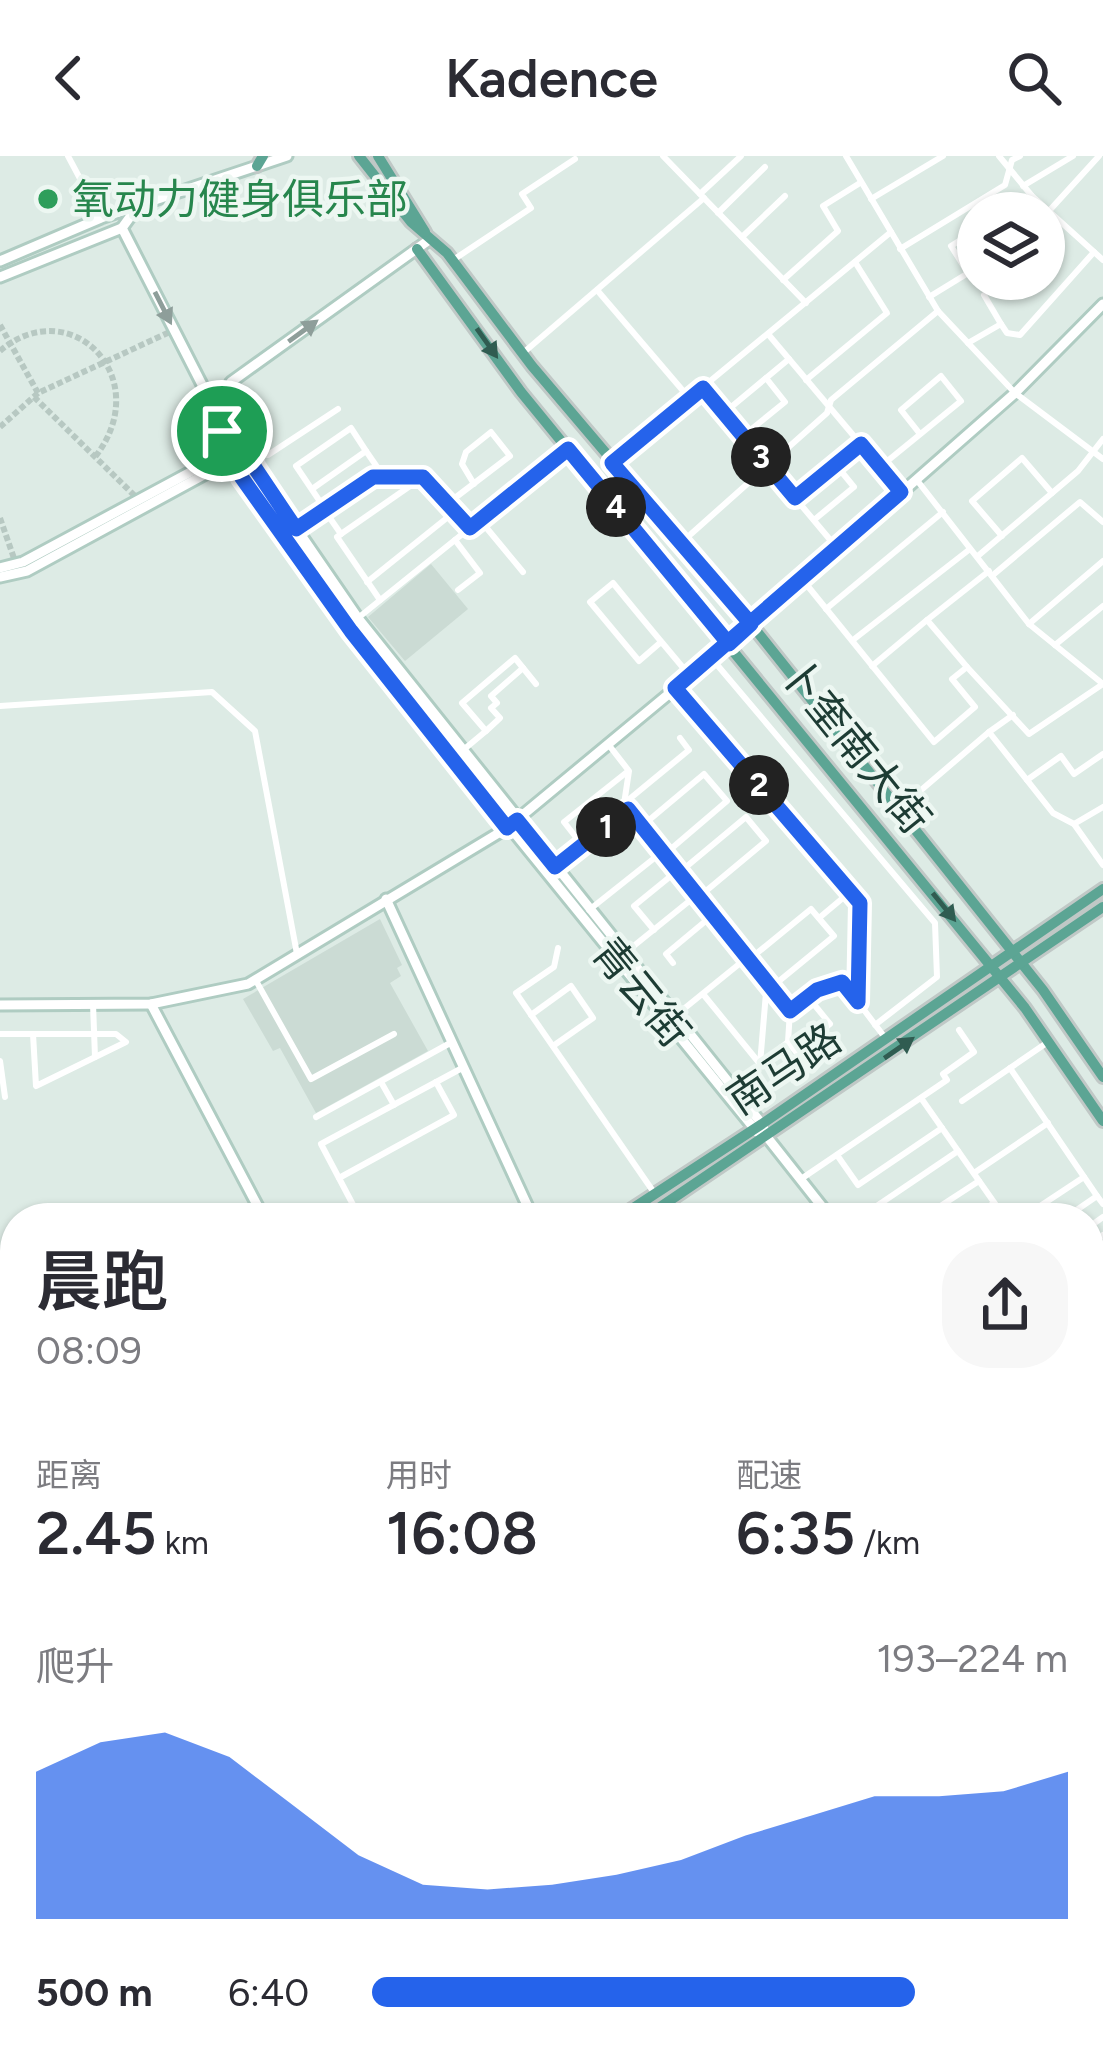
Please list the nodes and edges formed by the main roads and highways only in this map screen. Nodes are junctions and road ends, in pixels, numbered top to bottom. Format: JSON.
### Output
{"nodes":[{"id":1,"x":287,"y":156,"type":"edge"},
{"id":2,"x":359,"y":156,"type":"edge"},
{"id":3,"x":378,"y":156,"type":"edge"},
{"id":4,"x":260,"y":161,"type":"edge"},
{"id":5,"x":137,"y":206,"type":"junction"},
{"id":6,"x":122,"y":228,"type":"junction"},
{"id":7,"x":429,"y":240,"type":"junction"},
{"id":8,"x":417,"y":249,"type":"junction"},
{"id":9,"x":0,"y":260,"type":"edge"},
{"id":10,"x":0,"y":277,"type":"edge"},
{"id":11,"x":1103,"y":304,"type":"edge"},
{"id":12,"x":230,"y":411,"type":"junction"},
{"id":13,"x":222,"y":431,"type":"junction"},
{"id":14,"x":246,"y":452,"type":"junction"},
{"id":15,"x":232,"y":462,"type":"junction"},
{"id":16,"x":0,"y":568,"type":"edge"},
{"id":17,"x":0,"y":578,"type":"edge"},
{"id":18,"x":751,"y":624,"type":"junction"},
{"id":19,"x":729,"y":644,"type":"junction"},
{"id":20,"x":517,"y":820,"type":"junction"},
{"id":21,"x":507,"y":828,"type":"junction"},
{"id":22,"x":1103,"y":890,"type":"edge"},
{"id":23,"x":386,"y":899,"type":"junction"},
{"id":24,"x":1103,"y":907,"type":"edge"},
{"id":25,"x":1012,"y":952,"type":"junction"},
{"id":26,"x":1021,"y":963,"type":"junction"},
{"id":27,"x":992,"y":966,"type":"junction"},
{"id":28,"x":1001,"y":977,"type":"junction"},
{"id":29,"x":151,"y":1004,"type":"junction"},
{"id":30,"x":0,"y":1005,"type":"edge"},
{"id":31,"x":1103,"y":1076,"type":"edge"},
{"id":32,"x":1103,"y":1120,"type":"edge"},
{"id":33,"x":761,"y":1131,"type":"junction"},
{"id":34,"x":256,"y":1203,"type":"edge"},
{"id":35,"x":526,"y":1203,"type":"edge"},
{"id":36,"x":641,"y":1203,"type":"edge"},
{"id":37,"x":664,"y":1203,"type":"edge"},
{"id":38,"x":819,"y":1203,"type":"edge"}],
"edges":[{"from":1,"to":4,"type":"main road"},
{"from":2,"to":7,"type":"main road"},
{"from":3,"to":7,"type":"main road"},
{"from":4,"to":5,"type":"main road"},
{"from":5,"to":6,"type":"main road"},
{"from":5,"to":9,"type":"main road"},
{"from":6,"to":10,"type":"main road"},
{"from":6,"to":13,"type":"main road","name":"青云街","one_way":true},
{"from":7,"to":8,"type":"main road"},
{"from":7,"to":18,"type":"main road","name":"卜奎南大街"},
{"from":12,"to":8,"type":"main road","one_way":true},
{"from":8,"to":19,"type":"main road","name":"卜奎南大街","one_way":true},
{"from":11,"to":18,"type":"main road"},
{"from":12,"to":13,"type":"main road"},
{"from":12,"to":14,"type":"main road","name":"青云街"},
{"from":13,"to":15,"type":"main road","name":"青云街"},
{"from":13,"to":16,"type":"main road"},
{"from":14,"to":15,"type":"main road"},
{"from":14,"to":20,"type":"main road","name":"青云街"},
{"from":15,"to":17,"type":"main road"},
{"from":15,"to":21,"type":"main road","name":"青云街"},
{"from":18,"to":19,"type":"main road"},
{"from":18,"to":25,"type":"main road","name":"卜奎南大街"},
{"from":19,"to":20,"type":"main road"},
{"from":19,"to":27,"type":"main road","name":"卜奎南大街","one_way":true},
{"from":20,"to":21,"type":"main road"},
{"from":20,"to":33,"type":"main road","name":"青云街"},
{"from":21,"to":23,"type":"main road"},
{"from":21,"to":33,"type":"main road","name":"青云街"},
{"from":22,"to":25,"type":"main road","name":"南马路"},
{"from":23,"to":29,"type":"main road"},
{"from":23,"to":35,"type":"main road"},
{"from":24,"to":26,"type":"main road","name":"南马路"},
{"from":25,"to":26,"type":"main road","name":"卜奎南大街"},
{"from":25,"to":27,"type":"main road","name":"南马路"},
{"from":26,"to":28,"type":"main road","name":"南马路"},
{"from":26,"to":31,"type":"main road","name":"卜奎南大街"},
{"from":27,"to":28,"type":"main road","name":"卜奎南大街"},
{"from":27,"to":33,"type":"main road","name":"南马路"},
{"from":28,"to":32,"type":"main road","name":"卜奎南大街"},
{"from":33,"to":28,"type":"main road","name":"南马路","one_way":true},
{"from":29,"to":30,"type":"main road"},
{"from":29,"to":34,"type":"main road"},
{"from":33,"to":36,"type":"main road","name":"南马路"},
{"from":33,"to":37,"type":"main road","name":"南马路"},
{"from":33,"to":38,"type":"main road"}]}
